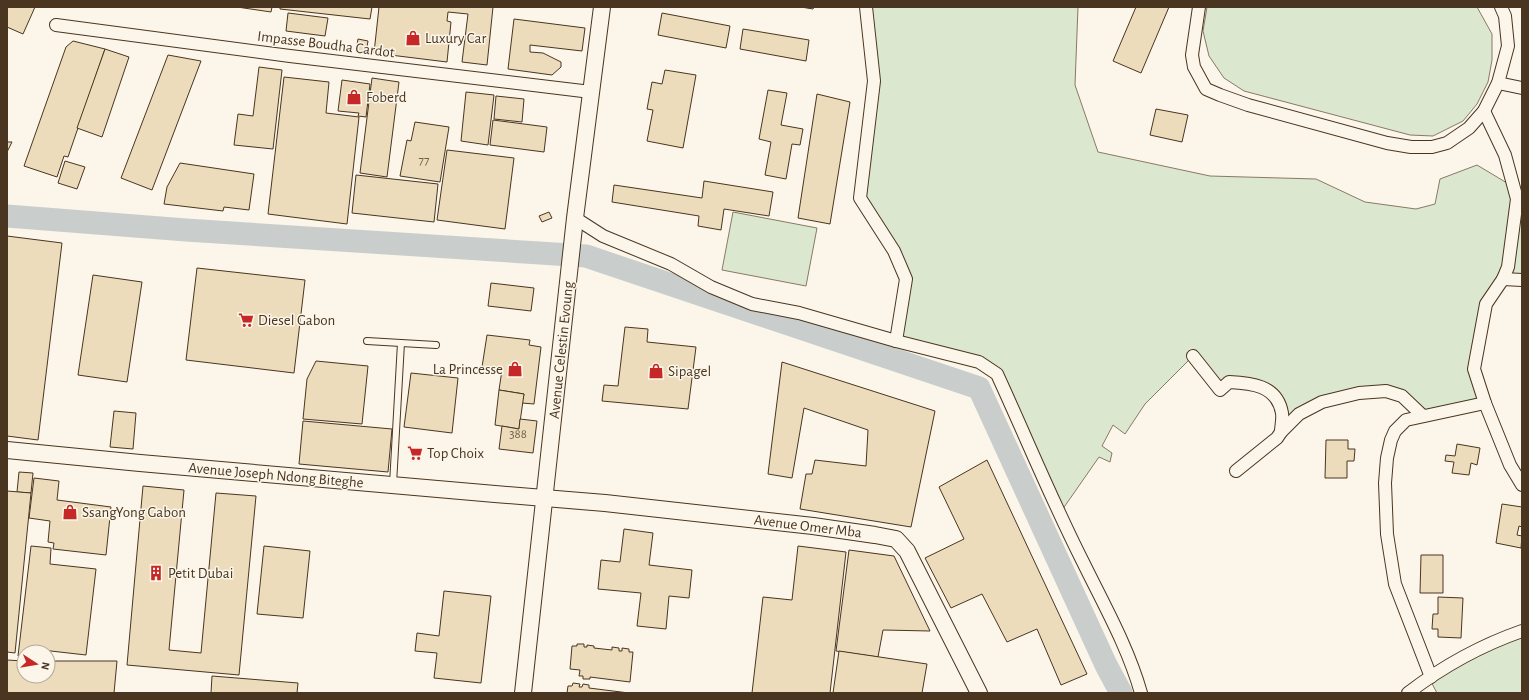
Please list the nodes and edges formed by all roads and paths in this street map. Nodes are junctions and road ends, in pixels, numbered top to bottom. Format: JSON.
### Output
{"nodes":[{"id":1,"x":602,"y":7,"type":"edge"},
{"id":2,"x":866,"y":7,"type":"edge"},
{"id":3,"x":1199,"y":7,"type":"edge"},
{"id":4,"x":1501,"y":7,"type":"edge"},
{"id":5,"x":56,"y":25,"type":"dead end"},
{"id":6,"x":1498,"y":83,"type":"junction"},
{"id":7,"x":1522,"y":88,"type":"edge"},
{"id":8,"x":591,"y":92,"type":"junction"},
{"id":9,"x":1484,"y":111,"type":"junction"},
{"id":10,"x":575,"y":218,"type":"junction"},
{"id":11,"x":1503,"y":279,"type":"junction"},
{"id":12,"x":1522,"y":280,"type":"edge"},
{"id":13,"x":367,"y":341,"type":"dead end"},
{"id":14,"x":896,"y":341,"type":"junction"},
{"id":15,"x":401,"y":343,"type":"junction"},
{"id":16,"x":436,"y":345,"type":"dead end"},
{"id":17,"x":1193,"y":356,"type":"dead end"},
{"id":18,"x":1485,"y":402,"type":"junction"},
{"id":19,"x":1423,"y":416,"type":"junction"},
{"id":20,"x":1281,"y":432,"type":"junction"},
{"id":21,"x":7,"y":450,"type":"edge"},
{"id":22,"x":1236,"y":471,"type":"dead end"},
{"id":23,"x":393,"y":485,"type":"junction"},
{"id":24,"x":1522,"y":485,"type":"edge"},
{"id":25,"x":545,"y":498,"type":"junction"},
{"id":26,"x":1522,"y":631,"type":"edge"},
{"id":27,"x":1431,"y":677,"type":"junction"},
{"id":28,"x":523,"y":693,"type":"edge"},
{"id":29,"x":978,"y":693,"type":"edge"},
{"id":30,"x":1141,"y":693,"type":"edge"},
{"id":31,"x":1408,"y":693,"type":"edge"}],
"edges":[{"from":1,"to":8,"type":"street","name":"Avenue Celestin Evoung"},
{"from":2,"to":14,"type":"street"},
{"from":3,"to":9,"type":"street"},
{"from":4,"to":6,"type":"street"},
{"from":5,"to":8,"type":"street","name":"Impasse Boudha Cardot"},
{"from":6,"to":7,"type":"street"},
{"from":6,"to":9,"type":"street"},
{"from":8,"to":10,"type":"street","name":"Avenue Celestin Evoung"},
{"from":9,"to":11,"type":"street"},
{"from":10,"to":14,"type":"street"},
{"from":10,"to":25,"type":"street","name":"Avenue Celestin Evoung"},
{"from":11,"to":12,"type":"street"},
{"from":11,"to":18,"type":"street"},
{"from":13,"to":15,"type":"lane"},
{"from":14,"to":30,"type":"street"},
{"from":15,"to":16,"type":"lane"},
{"from":15,"to":23,"type":"lane"},
{"from":17,"to":20,"type":"street"},
{"from":18,"to":19,"type":"street"},
{"from":18,"to":24,"type":"street"},
{"from":19,"to":20,"type":"street"},
{"from":19,"to":27,"type":"street"},
{"from":20,"to":22,"type":"street"},
{"from":21,"to":23,"type":"street","name":"Avenue Joseph Ndong Biteghe"},
{"from":23,"to":25,"type":"street","name":"Avenue Joseph Ndong Biteghe"},
{"from":25,"to":28,"type":"street","name":"Avenue Celestin Evoung"},
{"from":25,"to":29,"type":"street","name":"Avenue Omer Mba"},
{"from":26,"to":27,"type":"street"},
{"from":27,"to":31,"type":"street"}]}
